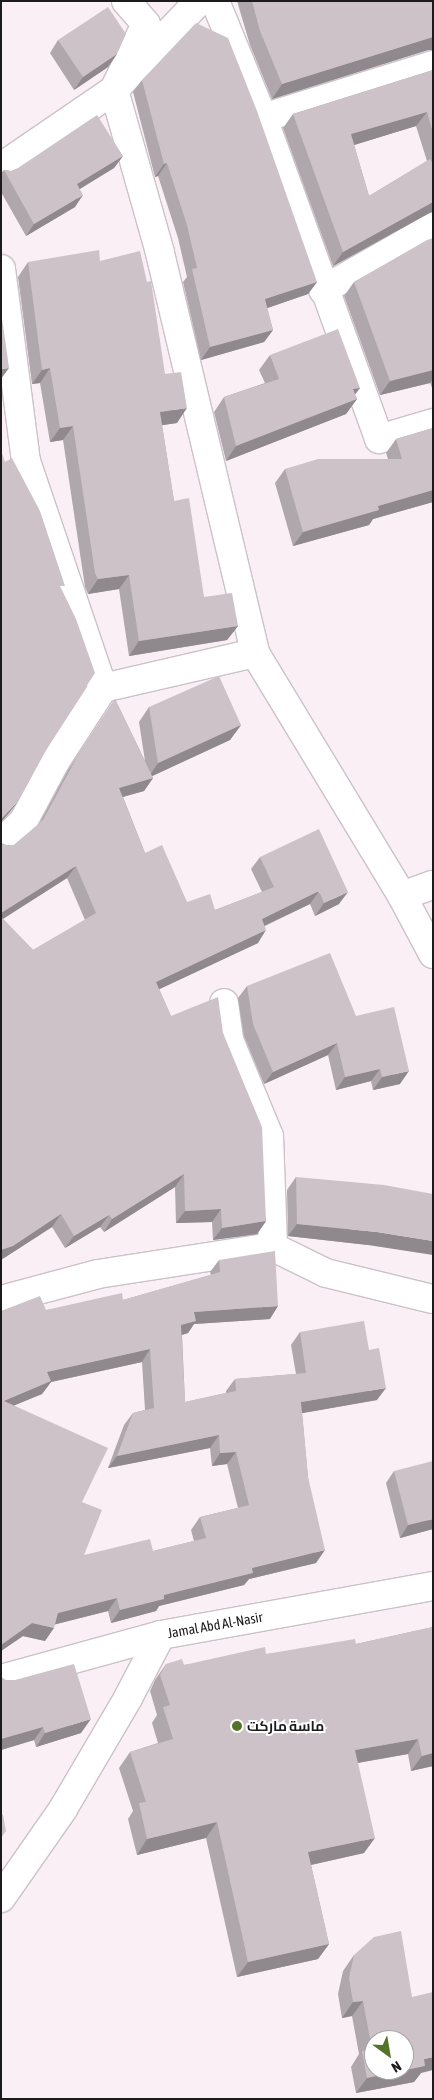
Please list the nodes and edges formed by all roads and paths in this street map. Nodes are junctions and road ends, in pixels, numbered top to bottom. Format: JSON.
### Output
{"nodes":[{"id":1,"x":126,"y":1,"type":"edge"},
{"id":2,"x":199,"y":1,"type":"edge"},
{"id":3,"x":215,"y":1,"type":"edge"},
{"id":4,"x":433,"y":65,"type":"edge"},
{"id":5,"x":114,"y":90,"type":"junction"},
{"id":6,"x":263,"y":118,"type":"junction"},
{"id":7,"x":1,"y":167,"type":"edge"},
{"id":8,"x":433,"y":227,"type":"edge"},
{"id":9,"x":1,"y":269,"type":"edge"},
{"id":10,"x":324,"y":290,"type":"junction"},
{"id":11,"x":433,"y":423,"type":"edge"},
{"id":12,"x":255,"y":653,"type":"junction"},
{"id":13,"x":103,"y":688,"type":"junction"},
{"id":14,"x":1,"y":843,"type":"edge"},
{"id":15,"x":433,"y":885,"type":"edge"},
{"id":16,"x":402,"y":896,"type":"junction"},
{"id":17,"x":433,"y":954,"type":"edge"},
{"id":18,"x":224,"y":1004,"type":"dead end"},
{"id":19,"x":273,"y":1247,"type":"junction"},
{"id":20,"x":433,"y":1299,"type":"edge"},
{"id":21,"x":1,"y":1300,"type":"edge"},
{"id":22,"x":433,"y":1586,"type":"edge"},
{"id":23,"x":161,"y":1635,"type":"junction"},
{"id":24,"x":1,"y":1679,"type":"edge"},
{"id":25,"x":1,"y":1898,"type":"edge"}],
"edges":[{"from":1,"to":5,"type":"street"},
{"from":2,"to":5,"type":"street"},
{"from":3,"to":6,"type":"street"},
{"from":4,"to":6,"type":"street"},
{"from":5,"to":7,"type":"street"},
{"from":5,"to":12,"type":"street"},
{"from":6,"to":10,"type":"street"},
{"from":8,"to":10,"type":"street"},
{"from":9,"to":13,"type":"street"},
{"from":10,"to":11,"type":"street"},
{"from":12,"to":13,"type":"street"},
{"from":12,"to":16,"type":"street"},
{"from":13,"to":14,"type":"street"},
{"from":15,"to":16,"type":"street"},
{"from":16,"to":17,"type":"street"},
{"from":18,"to":19,"type":"street"},
{"from":19,"to":20,"type":"street"},
{"from":19,"to":21,"type":"street"},
{"from":22,"to":23,"type":"street","name":"Jamal Abd Al-Nasir"},
{"from":23,"to":24,"type":"street","name":"Jamal Abd Al-Nasir"},
{"from":23,"to":25,"type":"street"}]}
